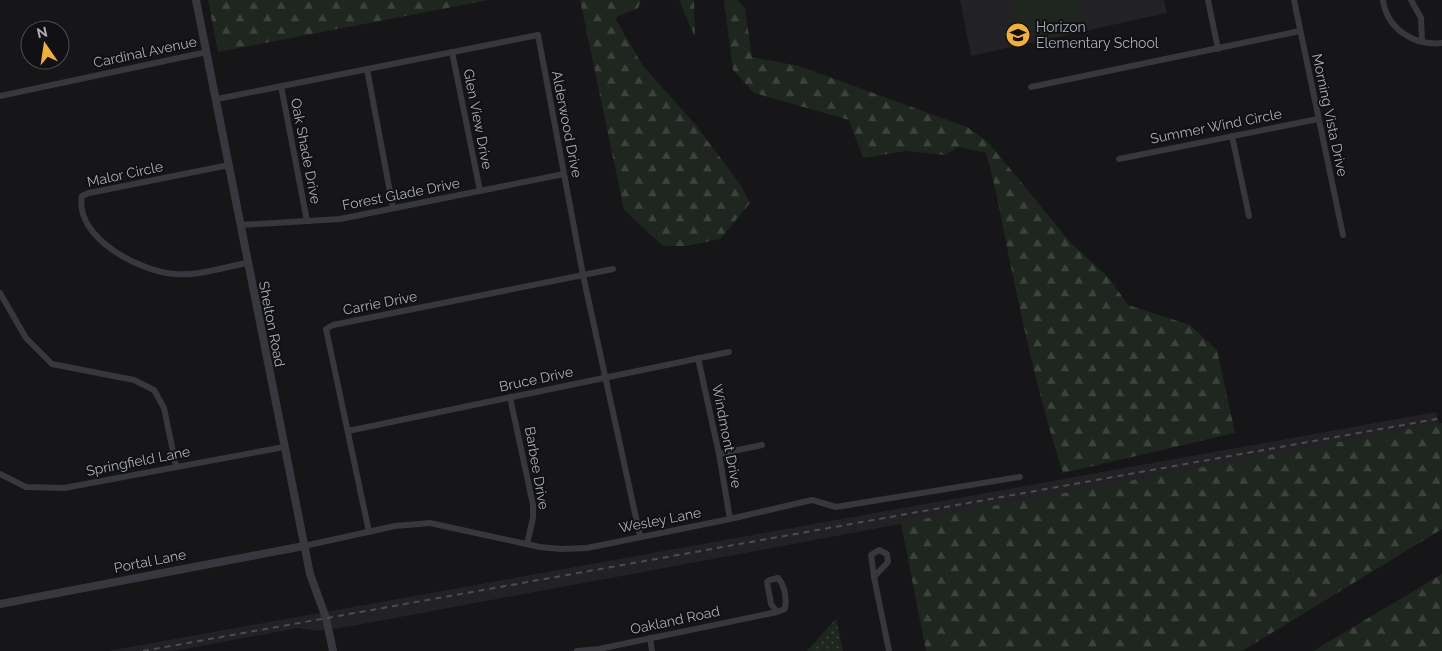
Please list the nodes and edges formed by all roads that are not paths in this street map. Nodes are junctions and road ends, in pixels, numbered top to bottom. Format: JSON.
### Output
{"nodes":[{"id":1,"x":196,"y":0,"type":"edge"},
{"id":2,"x":1208,"y":0,"type":"edge"},
{"id":3,"x":1294,"y":0,"type":"edge"},
{"id":4,"x":1383,"y":0,"type":"edge"},
{"id":5,"x":1411,"y":0,"type":"edge"},
{"id":6,"x":1300,"y":32,"type":"junction"},
{"id":7,"x":1422,"y":41,"type":"junction"},
{"id":8,"x":1442,"y":43,"type":"edge"},
{"id":9,"x":1218,"y":49,"type":"junction"},
{"id":10,"x":207,"y":52,"type":"junction"},
{"id":11,"x":452,"y":52,"type":"junction"},
{"id":12,"x":367,"y":69,"type":"junction"},
{"id":13,"x":281,"y":86,"type":"junction"},
{"id":14,"x":1032,"y":87,"type":"dead end"},
{"id":15,"x":0,"y":96,"type":"edge"},
{"id":16,"x":217,"y":99,"type":"junction"},
{"id":17,"x":1318,"y":119,"type":"junction"},
{"id":18,"x":1232,"y":136,"type":"junction"},
{"id":19,"x":1119,"y":158,"type":"dead end"},
{"id":20,"x":229,"y":165,"type":"junction"},
{"id":21,"x":564,"y":174,"type":"junction"},
{"id":22,"x":480,"y":191,"type":"junction"},
{"id":23,"x":393,"y":208,"type":"junction"},
{"id":24,"x":1249,"y":216,"type":"dead end"},
{"id":25,"x":307,"y":221,"type":"junction"},
{"id":26,"x":240,"y":225,"type":"junction"},
{"id":27,"x":1342,"y":236,"type":"dead end"},
{"id":28,"x":247,"y":263,"type":"junction"},
{"id":29,"x":613,"y":269,"type":"dead end"},
{"id":30,"x":584,"y":275,"type":"junction"},
{"id":31,"x":0,"y":293,"type":"edge"},
{"id":32,"x":729,"y":352,"type":"dead end"},
{"id":33,"x":698,"y":358,"type":"junction"},
{"id":34,"x":606,"y":378,"type":"junction"},
{"id":35,"x":510,"y":397,"type":"junction"},
{"id":36,"x":348,"y":431,"type":"junction"},
{"id":37,"x":762,"y":445,"type":"dead end"},
{"id":38,"x":284,"y":447,"type":"junction"},
{"id":39,"x":719,"y":454,"type":"junction"},
{"id":40,"x":176,"y":466,"type":"junction"},
{"id":41,"x":0,"y":474,"type":"edge"},
{"id":42,"x":1020,"y":477,"type":"dead end"},
{"id":43,"x":730,"y":519,"type":"junction"},
{"id":44,"x":369,"y":532,"type":"junction"},
{"id":45,"x":640,"y":536,"type":"junction"},
{"id":46,"x":527,"y":544,"type":"junction"},
{"id":47,"x":304,"y":546,"type":"junction"},
{"id":48,"x":874,"y":577,"type":"dead end"},
{"id":49,"x":0,"y":604,"type":"edge"},
{"id":50,"x":778,"y":612,"type":"junction"},
{"id":51,"x":650,"y":638,"type":"junction"},
{"id":52,"x":333,"y":651,"type":"edge"},
{"id":53,"x":577,"y":651,"type":"edge"},
{"id":54,"x":652,"y":651,"type":"edge"},
{"id":55,"x":889,"y":651,"type":"edge"}],
"edges":[{"from":1,"to":10,"type":"street","name":"Shelton Road"},
{"from":2,"to":9,"type":"street"},
{"from":3,"to":6,"type":"street","name":"Morning Vista Drive"},
{"from":4,"to":7,"type":"street"},
{"from":5,"to":7,"type":"street"},
{"from":6,"to":9,"type":"street"},
{"from":6,"to":17,"type":"street","name":"Morning Vista Drive"},
{"from":7,"to":8,"type":"street"},
{"from":9,"to":14,"type":"street"},
{"from":10,"to":15,"type":"street","name":"Cardinal Avenue"},
{"from":10,"to":16,"type":"street","name":"Shelton Road"},
{"from":11,"to":12,"type":"street","name":"Alderwood Drive"},
{"from":11,"to":21,"type":"street","name":"Alderwood Drive"},
{"from":11,"to":22,"type":"street","name":"Glen View Drive"},
{"from":12,"to":13,"type":"street","name":"Alderwood Drive"},
{"from":12,"to":23,"type":"street"},
{"from":13,"to":16,"type":"street","name":"Alderwood Drive"},
{"from":13,"to":25,"type":"street","name":"Oak Shade Drive"},
{"from":16,"to":20,"type":"street","name":"Shelton Road"},
{"from":17,"to":18,"type":"street","name":"Summer Wind Circle"},
{"from":17,"to":27,"type":"street","name":"Morning Vista Drive"},
{"from":18,"to":19,"type":"street","name":"Summer Wind Circle"},
{"from":18,"to":24,"type":"street"},
{"from":20,"to":26,"type":"street","name":"Shelton Road"},
{"from":20,"to":28,"type":"street","name":"Malor Circle"},
{"from":21,"to":22,"type":"street","name":"Forest Glade Drive"},
{"from":21,"to":30,"type":"street","name":"Alderwood Drive"},
{"from":22,"to":23,"type":"street","name":"Forest Glade Drive"},
{"from":23,"to":25,"type":"street","name":"Forest Glade Drive"},
{"from":25,"to":26,"type":"street","name":"Forest Glade Drive"},
{"from":26,"to":28,"type":"street","name":"Shelton Road"},
{"from":28,"to":38,"type":"street","name":"Shelton Road"},
{"from":29,"to":30,"type":"street","name":"Carrie Drive"},
{"from":30,"to":34,"type":"street","name":"Alderwood Drive"},
{"from":30,"to":36,"type":"street","name":"Carrie Drive"},
{"from":31,"to":40,"type":"street"},
{"from":32,"to":33,"type":"street","name":"Bruce Drive"},
{"from":33,"to":34,"type":"street","name":"Bruce Drive"},
{"from":33,"to":39,"type":"street","name":"Windmont Drive"},
{"from":34,"to":35,"type":"street","name":"Bruce Drive"},
{"from":34,"to":45,"type":"street","name":"Alderwood Drive"},
{"from":35,"to":36,"type":"street","name":"Bruce Drive"},
{"from":35,"to":46,"type":"street","name":"Barbee Drive"},
{"from":36,"to":44,"type":"street","name":"Carrie Drive"},
{"from":37,"to":39,"type":"street"},
{"from":38,"to":40,"type":"street","name":"Springfield Lane"},
{"from":38,"to":47,"type":"street","name":"Shelton Road"},
{"from":39,"to":43,"type":"street","name":"Windmont Drive"},
{"from":40,"to":41,"type":"street","name":"Springfield Lane"},
{"from":42,"to":43,"type":"street","name":"Wesley Lane"},
{"from":43,"to":45,"type":"street","name":"Wesley Lane"},
{"from":44,"to":46,"type":"street","name":"Wesley Lane"},
{"from":44,"to":47,"type":"street","name":"Wesley Lane"},
{"from":45,"to":46,"type":"street","name":"Wesley Lane"},
{"from":47,"to":49,"type":"street","name":"Portal Lane"},
{"from":47,"to":52,"type":"street","name":"Shelton Road"},
{"from":48,"to":55,"type":"street"},
{"from":50,"to":50,"type":"street"},
{"from":50,"to":51,"type":"street","name":"Oakland Road"},
{"from":51,"to":53,"type":"street","name":"Oakland Road"},
{"from":51,"to":54,"type":"street"}]}
